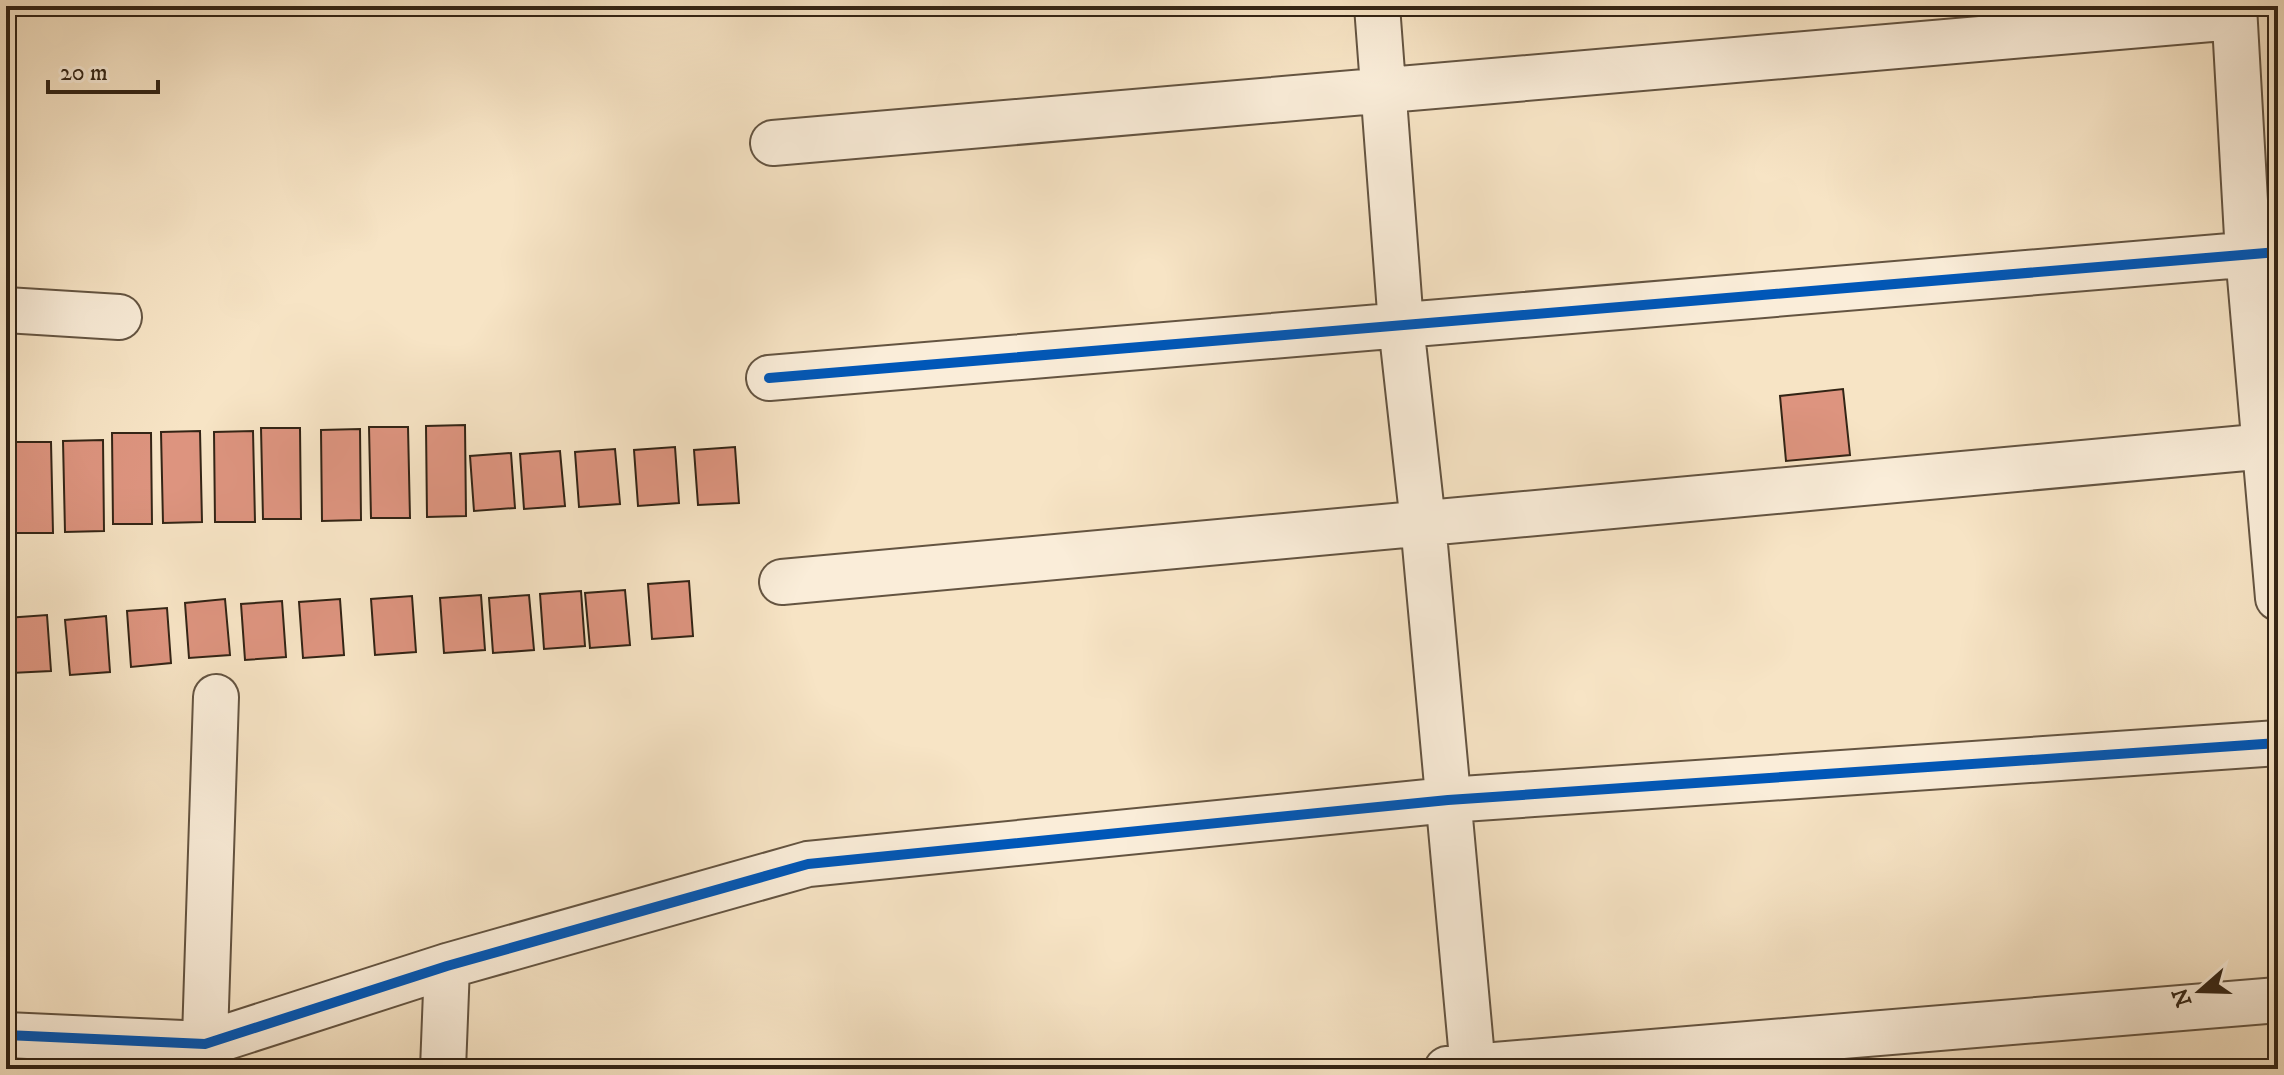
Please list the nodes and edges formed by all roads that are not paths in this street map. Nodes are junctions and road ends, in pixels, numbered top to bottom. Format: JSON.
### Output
{"nodes":[{"id":1,"x":1377,"y":6,"type":"edge"},
{"id":2,"x":2234,"y":12,"type":"edge"},
{"id":3,"x":1385,"y":90,"type":"junction"},
{"id":4,"x":773,"y":143,"type":"dead end"},
{"id":5,"x":2263,"y":253,"type":"edge"},
{"id":6,"x":6,"y":310,"type":"edge"},
{"id":7,"x":119,"y":317,"type":"dead end"},
{"id":8,"x":1401,"y":325,"type":"junction"},
{"id":9,"x":769,"y":378,"type":"dead end"},
{"id":10,"x":2272,"y":445,"type":"edge"},
{"id":11,"x":1423,"y":523,"type":"junction"},
{"id":12,"x":782,"y":582,"type":"dead end"},
{"id":13,"x":2278,"y":598,"type":"edge"},
{"id":14,"x":216,"y":697,"type":"dead end"},
{"id":15,"x":2278,"y":743,"type":"edge"},
{"id":16,"x":1448,"y":800,"type":"junction"},
{"id":17,"x":447,"y":966,"type":"junction"},
{"id":18,"x":2278,"y":1000,"type":"edge"},
{"id":19,"x":6,"y":1035,"type":"edge"},
{"id":20,"x":205,"y":1056,"type":"edge"},
{"id":21,"x":1464,"y":1068,"type":"edge"},
{"id":22,"x":443,"y":1069,"type":"edge"}],
"edges":[{"from":1,"to":3,"type":"street"},
{"from":2,"to":3,"type":"street"},
{"from":2,"to":5,"type":"street"},
{"from":3,"to":4,"type":"street"},
{"from":3,"to":8,"type":"street"},
{"from":5,"to":8,"type":"street"},
{"from":5,"to":10,"type":"street"},
{"from":6,"to":7,"type":"street"},
{"from":8,"to":9,"type":"street"},
{"from":8,"to":11,"type":"street"},
{"from":10,"to":11,"type":"street"},
{"from":10,"to":13,"type":"street"},
{"from":11,"to":12,"type":"street"},
{"from":11,"to":16,"type":"street"},
{"from":14,"to":20,"type":"street"},
{"from":15,"to":16,"type":"street"},
{"from":16,"to":17,"type":"street"},
{"from":16,"to":21,"type":"street"},
{"from":17,"to":20,"type":"street"},
{"from":17,"to":22,"type":"street"},
{"from":18,"to":21,"type":"street"},
{"from":19,"to":20,"type":"street"}]}
